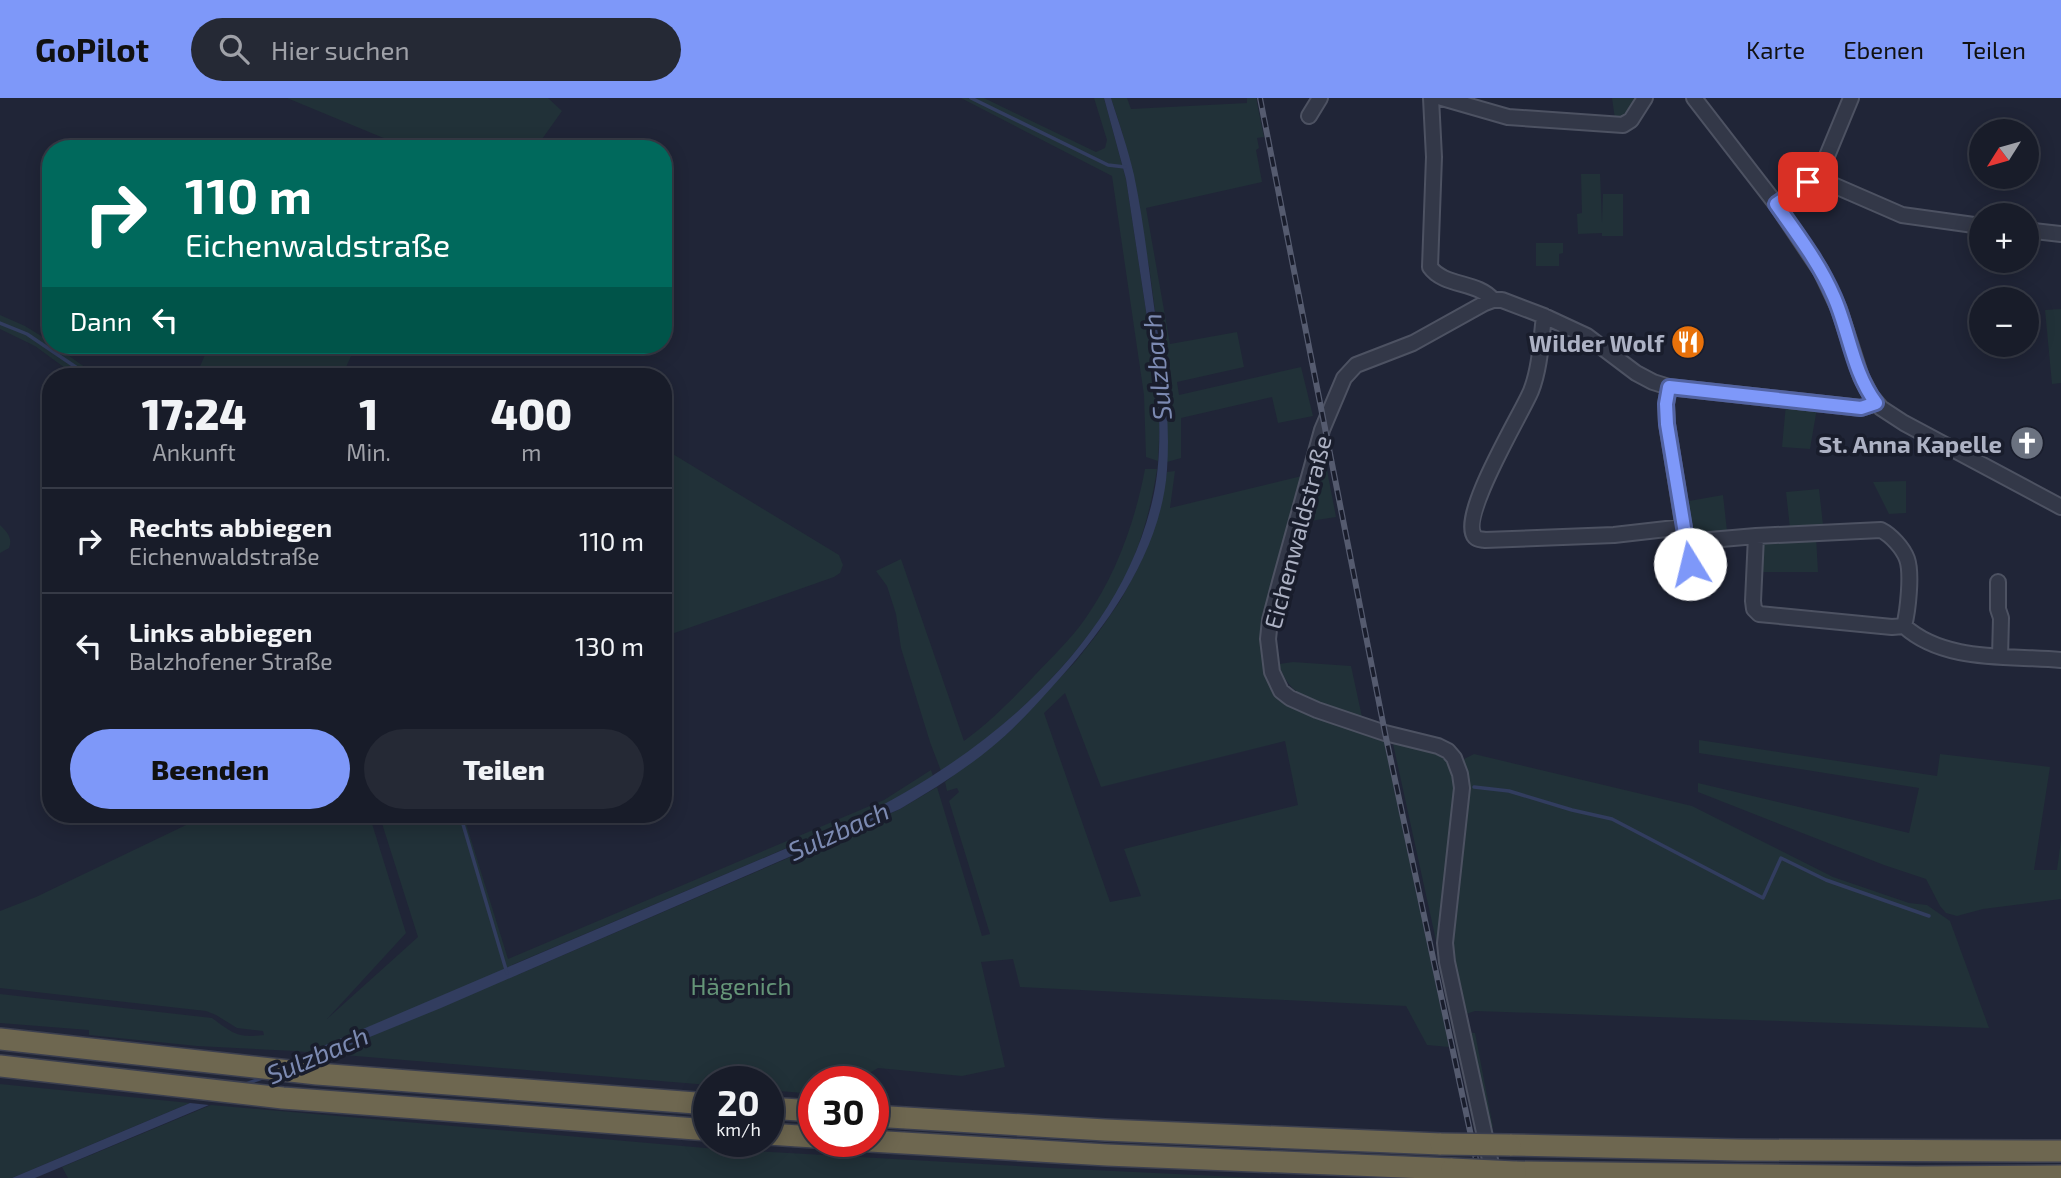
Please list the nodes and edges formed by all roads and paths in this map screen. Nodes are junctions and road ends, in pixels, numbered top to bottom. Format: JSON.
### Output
{"nodes":[{"id":1,"x":1321,"y":98,"type":"edge"},
{"id":2,"x":1432,"y":98,"type":"edge"},
{"id":3,"x":1442,"y":98,"type":"edge"},
{"id":4,"x":1645,"y":98,"type":"edge"},
{"id":5,"x":1694,"y":98,"type":"edge"},
{"id":6,"x":1851,"y":98,"type":"edge"},
{"id":7,"x":1309,"y":116,"type":"dead end"},
{"id":8,"x":1818,"y":176,"type":"junction"},
{"id":9,"x":1776,"y":204,"type":"junction"},
{"id":10,"x":1969,"y":224,"type":"edge"},
{"id":11,"x":2039,"y":231,"type":"edge"},
{"id":12,"x":2061,"y":234,"type":"edge"},
{"id":13,"x":1493,"y":300,"type":"junction"},
{"id":14,"x":1544,"y":316,"type":"junction"},
{"id":15,"x":1669,"y":387,"type":"junction"},
{"id":16,"x":1876,"y":403,"type":"junction"},
{"id":17,"x":2061,"y":507,"type":"edge"},
{"id":18,"x":1686,"y":535,"type":"junction"},
{"id":19,"x":1756,"y":536,"type":"junction"},
{"id":20,"x":1998,"y":582,"type":"dead end"},
{"id":21,"x":1693,"y":585,"type":"dead end"},
{"id":22,"x":1904,"y":626,"type":"junction"},
{"id":23,"x":2000,"y":657,"type":"junction"},
{"id":24,"x":2061,"y":660,"type":"edge"},
{"id":25,"x":0,"y":1039,"type":"edge"},
{"id":26,"x":0,"y":1066,"type":"edge"},
{"id":27,"x":693,"y":1103,"type":"edge"},
{"id":28,"x":889,"y":1117,"type":"edge"},
{"id":29,"x":693,"y":1129,"type":"edge"},
{"id":30,"x":889,"y":1142,"type":"edge"},
{"id":31,"x":2061,"y":1151,"type":"edge"},
{"id":32,"x":2061,"y":1176,"type":"edge"},
{"id":33,"x":1494,"y":1178,"type":"edge"}],
"edges":[{"from":1,"to":7,"type":"street"},
{"from":2,"to":13,"type":"street"},
{"from":3,"to":4,"type":"street"},
{"from":5,"to":9,"type":"street"},
{"from":6,"to":8,"type":"street"},
{"from":8,"to":9,"type":"street"},
{"from":8,"to":10,"type":"street"},
{"from":9,"to":16,"type":"street"},
{"from":11,"to":12,"type":"street"},
{"from":13,"to":14,"type":"street"},
{"from":13,"to":33,"type":"street","name":"Eichenwaldstraße"},
{"from":14,"to":15,"type":"street"},
{"from":14,"to":18,"type":"street"},
{"from":15,"to":16,"type":"street"},
{"from":15,"to":18,"type":"street"},
{"from":16,"to":17,"type":"street"},
{"from":18,"to":19,"type":"street"},
{"from":18,"to":21,"type":"street"},
{"from":19,"to":22,"type":"street"},
{"from":19,"to":22,"type":"street"},
{"from":20,"to":23,"type":"street"},
{"from":22,"to":23,"type":"street"},
{"from":23,"to":24,"type":"street"},
{"from":25,"to":27,"type":"highway"},
{"from":26,"to":29,"type":"highway"},
{"from":28,"to":31,"type":"highway","bridge":true},
{"from":30,"to":32,"type":"highway","bridge":true}]}
